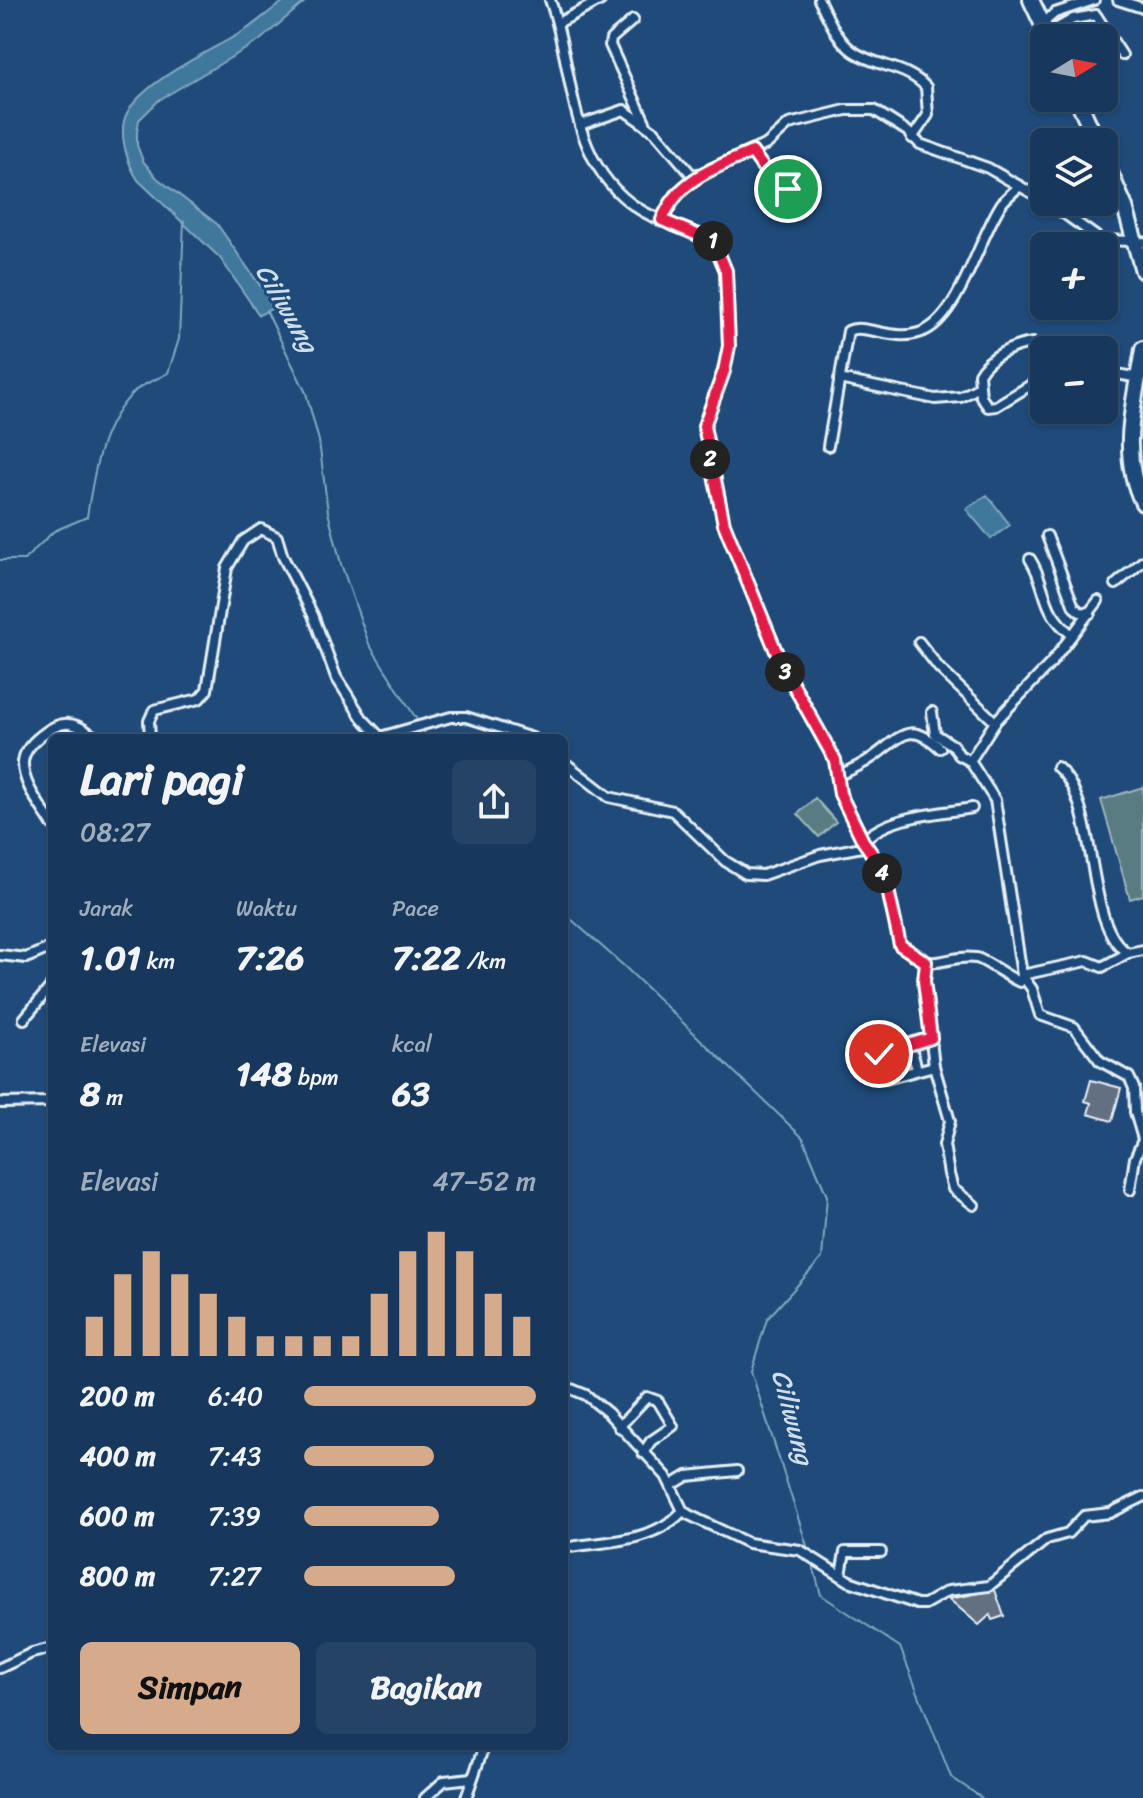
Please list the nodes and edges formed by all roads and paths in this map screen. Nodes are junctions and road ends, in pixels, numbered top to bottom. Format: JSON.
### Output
{"nodes":[{"id":1,"x":550,"y":0,"type":"edge"},
{"id":2,"x":601,"y":0,"type":"edge"},
{"id":3,"x":819,"y":0,"type":"edge"},
{"id":4,"x":1031,"y":0,"type":"edge"},
{"id":5,"x":1094,"y":0,"type":"edge"},
{"id":6,"x":1118,"y":0,"type":"edge"},
{"id":7,"x":1143,"y":8,"type":"edge"},
{"id":8,"x":633,"y":20,"type":"dead end"},
{"id":9,"x":558,"y":23,"type":"junction"},
{"id":10,"x":1042,"y":24,"type":"edge"},
{"id":11,"x":1052,"y":24,"type":"edge"},
{"id":12,"x":1063,"y":24,"type":"edge"},
{"id":13,"x":1102,"y":24,"type":"edge"},
{"id":14,"x":1118,"y":49,"type":"edge"},
{"id":15,"x":1122,"y":55,"type":"dead end"},
{"id":16,"x":580,"y":125,"type":"junction"},
{"id":17,"x":647,"y":126,"type":"junction"},
{"id":18,"x":912,"y":138,"type":"junction"},
{"id":19,"x":752,"y":152,"type":"junction"},
{"id":20,"x":702,"y":173,"type":"junction"},
{"id":21,"x":1020,"y":186,"type":"junction"},
{"id":22,"x":788,"y":189,"type":"dead end"},
{"id":23,"x":1118,"y":191,"type":"edge"},
{"id":24,"x":1030,"y":192,"type":"edge"},
{"id":25,"x":1067,"y":216,"type":"edge"},
{"id":26,"x":662,"y":220,"type":"junction"},
{"id":27,"x":1140,"y":243,"type":"edge"},
{"id":28,"x":1143,"y":271,"type":"edge"},
{"id":29,"x":1030,"y":342,"type":"edge"},
{"id":30,"x":1143,"y":349,"type":"edge"},
{"id":31,"x":1118,"y":374,"type":"edge"},
{"id":32,"x":1139,"y":378,"type":"junction"},
{"id":33,"x":839,"y":379,"type":"junction"},
{"id":34,"x":1030,"y":385,"type":"edge"},
{"id":35,"x":979,"y":387,"type":"junction"},
{"id":36,"x":828,"y":446,"type":"dead end"},
{"id":37,"x":1142,"y":498,"type":"edge"},
{"id":38,"x":1047,"y":536,"type":"dead end"},
{"id":39,"x":1030,"y":559,"type":"dead end"},
{"id":40,"x":1143,"y":561,"type":"edge"},
{"id":41,"x":1116,"y":584,"type":"dead end"},
{"id":42,"x":1098,"y":601,"type":"dead end"},
{"id":43,"x":1090,"y":613,"type":"junction"},
{"id":44,"x":1072,"y":635,"type":"junction"},
{"id":45,"x":919,"y":642,"type":"dead end"},
{"id":46,"x":932,"y":712,"type":"dead end"},
{"id":47,"x":995,"y":722,"type":"junction"},
{"id":48,"x":90,"y":734,"type":"edge"},
{"id":49,"x":150,"y":734,"type":"edge"},
{"id":50,"x":377,"y":734,"type":"edge"},
{"id":51,"x":398,"y":734,"type":"edge"},
{"id":52,"x":519,"y":734,"type":"edge"},
{"id":53,"x":940,"y":748,"type":"dead end"},
{"id":54,"x":970,"y":761,"type":"junction"},
{"id":55,"x":568,"y":765,"type":"edge"},
{"id":56,"x":1057,"y":767,"type":"dead end"},
{"id":57,"x":839,"y":775,"type":"junction"},
{"id":58,"x":972,"y":808,"type":"dead end"},
{"id":59,"x":48,"y":817,"type":"edge"},
{"id":60,"x":865,"y":844,"type":"junction"},
{"id":61,"x":48,"y":949,"type":"edge"},
{"id":62,"x":1143,"y":950,"type":"edge"},
{"id":63,"x":1128,"y":953,"type":"junction"},
{"id":64,"x":0,"y":955,"type":"edge"},
{"id":65,"x":926,"y":962,"type":"junction"},
{"id":66,"x":1022,"y":975,"type":"junction"},
{"id":67,"x":48,"y":990,"type":"edge"},
{"id":68,"x":24,"y":1019,"type":"dead end"},
{"id":69,"x":931,"y":1038,"type":"junction"},
{"id":70,"x":910,"y":1044,"type":"junction"},
{"id":71,"x":879,"y":1054,"type":"dead end"},
{"id":72,"x":934,"y":1066,"type":"junction"},
{"id":73,"x":917,"y":1069,"type":"junction"},
{"id":74,"x":886,"y":1079,"type":"dead end"},
{"id":75,"x":48,"y":1102,"type":"edge"},
{"id":76,"x":1,"y":1103,"type":"edge"},
{"id":77,"x":1143,"y":1140,"type":"edge"},
{"id":78,"x":1130,"y":1190,"type":"dead end"},
{"id":79,"x":974,"y":1205,"type":"dead end"},
{"id":80,"x":568,"y":1388,"type":"edge"},
{"id":81,"x":619,"y":1427,"type":"junction"},
{"id":82,"x":643,"y":1453,"type":"junction"},
{"id":83,"x":737,"y":1471,"type":"dead end"},
{"id":84,"x":672,"y":1485,"type":"junction"},
{"id":85,"x":1143,"y":1497,"type":"edge"},
{"id":86,"x":683,"y":1511,"type":"junction"},
{"id":87,"x":568,"y":1547,"type":"edge"},
{"id":88,"x":881,"y":1552,"type":"dead end"},
{"id":89,"x":841,"y":1575,"type":"junction"},
{"id":90,"x":48,"y":1649,"type":"edge"},
{"id":91,"x":0,"y":1668,"type":"edge"},
{"id":92,"x":482,"y":1750,"type":"edge"},
{"id":93,"x":471,"y":1778,"type":"junction"},
{"id":94,"x":425,"y":1798,"type":"edge"},
{"id":95,"x":466,"y":1798,"type":"edge"}],
"edges":[{"from":1,"to":9,"type":"street"},
{"from":2,"to":9,"type":"street"},
{"from":3,"to":18,"type":"street"},
{"from":4,"to":10,"type":"highway"},
{"from":5,"to":11,"type":"street"},
{"from":6,"to":7,"type":"street"},
{"from":8,"to":17,"type":"street"},
{"from":9,"to":16,"type":"street"},
{"from":12,"to":13,"type":"street"},
{"from":14,"to":15,"type":"street"},
{"from":16,"to":17,"type":"street"},
{"from":16,"to":26,"type":"street"},
{"from":17,"to":20,"type":"street"},
{"from":18,"to":19,"type":"street"},
{"from":18,"to":21,"type":"street"},
{"from":19,"to":20,"type":"street"},
{"from":19,"to":22,"type":"street"},
{"from":20,"to":26,"type":"street"},
{"from":21,"to":24,"type":"street"},
{"from":21,"to":33,"type":"street"},
{"from":23,"to":27,"type":"highway"},
{"from":25,"to":27,"type":"street"},
{"from":26,"to":57,"type":"street"},
{"from":27,"to":28,"type":"highway"},
{"from":29,"to":35,"type":"street"},
{"from":30,"to":32,"type":"highway"},
{"from":31,"to":32,"type":"street"},
{"from":32,"to":37,"type":"highway"},
{"from":33,"to":35,"type":"street"},
{"from":33,"to":36,"type":"street"},
{"from":34,"to":35,"type":"street"},
{"from":38,"to":43,"type":"street"},
{"from":39,"to":44,"type":"street"},
{"from":40,"to":41,"type":"street"},
{"from":42,"to":43,"type":"street"},
{"from":43,"to":44,"type":"street"},
{"from":44,"to":47,"type":"street"},
{"from":45,"to":47,"type":"street"},
{"from":46,"to":54,"type":"street"},
{"from":47,"to":54,"type":"street"},
{"from":48,"to":59,"type":"street"},
{"from":49,"to":50,"type":"street"},
{"from":51,"to":52,"type":"street"},
{"from":53,"to":57,"type":"street"},
{"from":54,"to":66,"type":"street"},
{"from":55,"to":60,"type":"street"},
{"from":56,"to":63,"type":"street"},
{"from":57,"to":60,"type":"street"},
{"from":58,"to":60,"type":"street"},
{"from":60,"to":65,"type":"street"},
{"from":61,"to":64,"type":"street"},
{"from":62,"to":63,"type":"street"},
{"from":63,"to":66,"type":"street"},
{"from":65,"to":66,"type":"street"},
{"from":65,"to":69,"type":"street"},
{"from":66,"to":77,"type":"street"},
{"from":67,"to":68,"type":"street"},
{"from":69,"to":70,"type":"street"},
{"from":69,"to":72,"type":"street"},
{"from":70,"to":71,"type":"street"},
{"from":70,"to":73,"type":"street"},
{"from":72,"to":73,"type":"street"},
{"from":72,"to":79,"type":"street"},
{"from":73,"to":74,"type":"street"},
{"from":75,"to":76,"type":"street"},
{"from":77,"to":78,"type":"street"},
{"from":80,"to":81,"type":"street"},
{"from":81,"to":82,"type":"street"},
{"from":81,"to":82,"type":"street"},
{"from":82,"to":84,"type":"street"},
{"from":83,"to":84,"type":"street"},
{"from":84,"to":86,"type":"street"},
{"from":85,"to":89,"type":"street"},
{"from":86,"to":87,"type":"street"},
{"from":86,"to":89,"type":"street"},
{"from":88,"to":89,"type":"street"},
{"from":90,"to":91,"type":"street"},
{"from":92,"to":93,"type":"street"},
{"from":93,"to":94,"type":"street"},
{"from":93,"to":95,"type":"street"}]}
